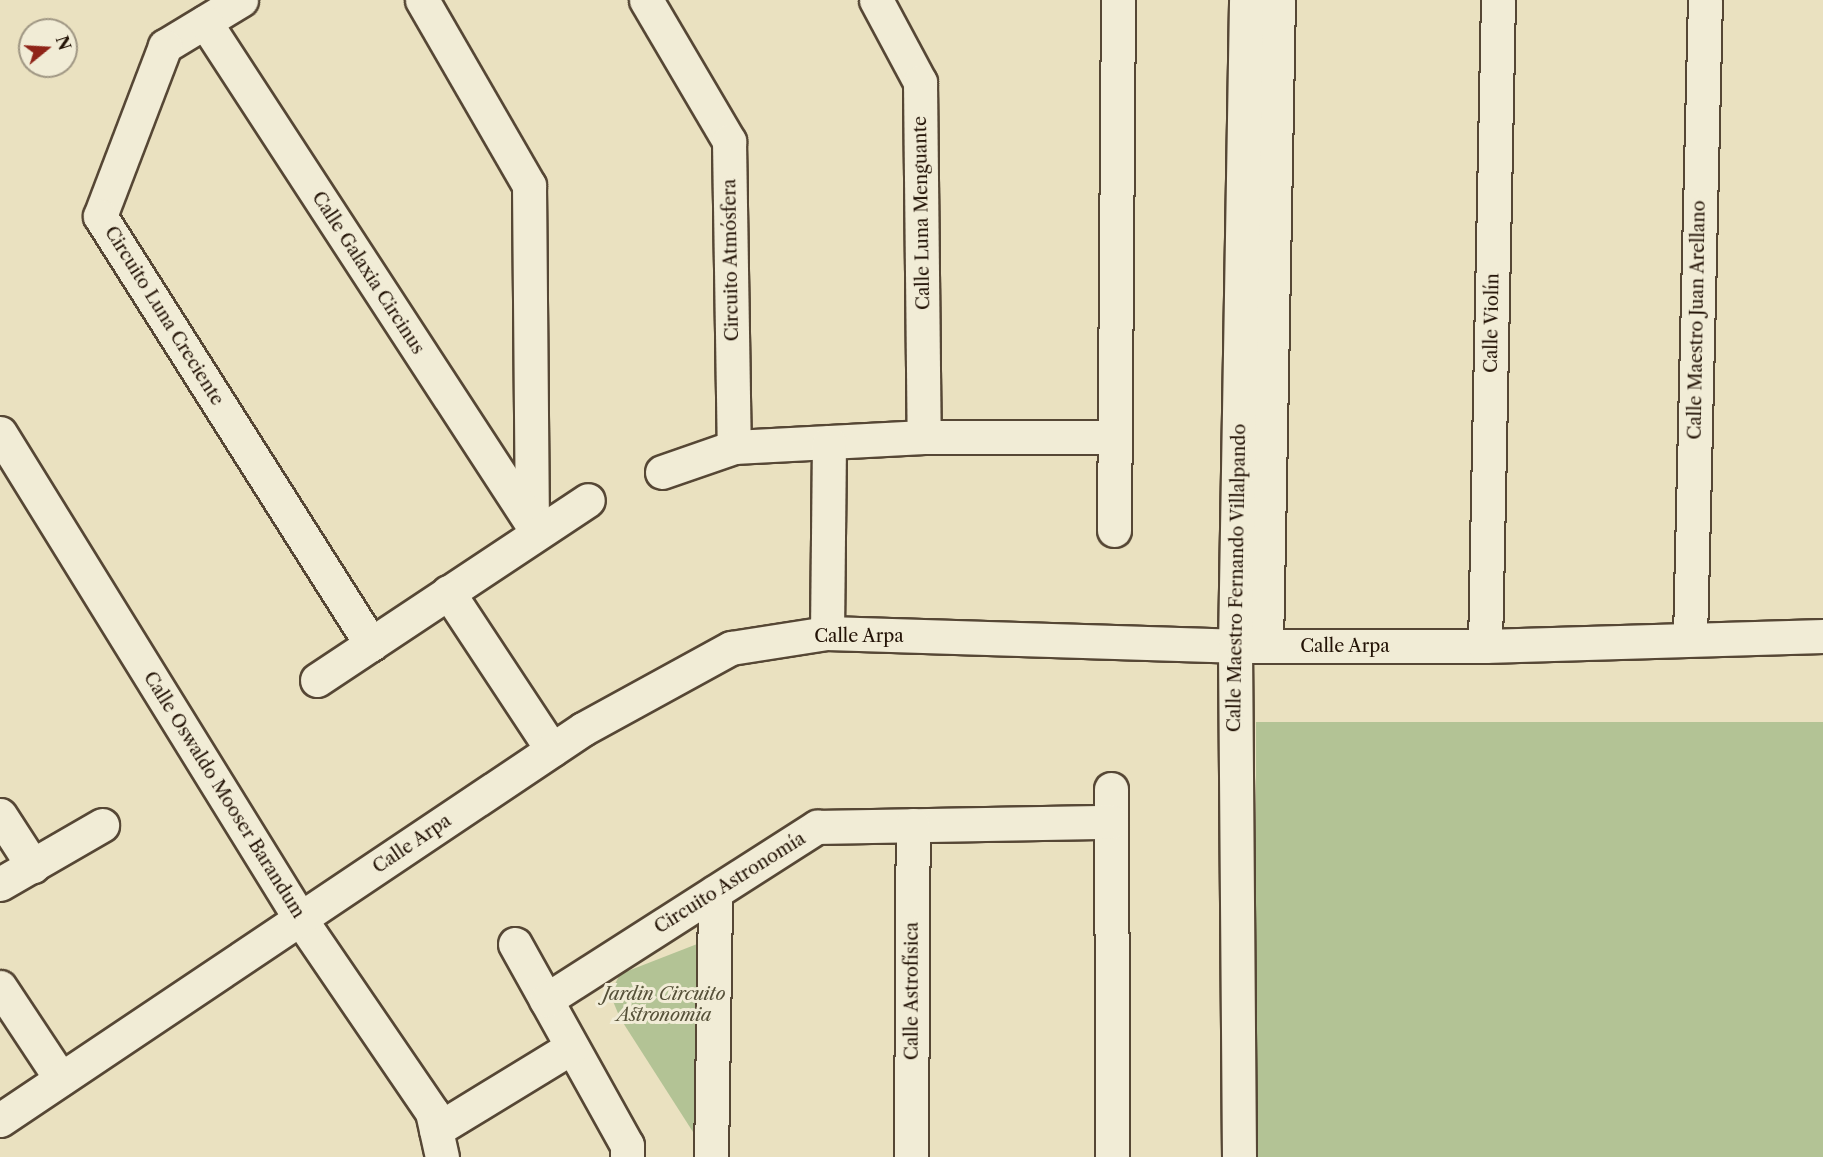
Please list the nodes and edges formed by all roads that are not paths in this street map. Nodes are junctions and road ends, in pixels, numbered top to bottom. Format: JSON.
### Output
{"nodes":[{"id":1,"x":241,"y":0,"type":"edge"},
{"id":2,"x":422,"y":0,"type":"edge"},
{"id":3,"x":646,"y":0,"type":"edge"},
{"id":4,"x":876,"y":0,"type":"edge"},
{"id":5,"x":1118,"y":0,"type":"edge"},
{"id":6,"x":1246,"y":0,"type":"edge"},
{"id":7,"x":1278,"y":0,"type":"edge"},
{"id":8,"x":1498,"y":0,"type":"edge"},
{"id":9,"x":1705,"y":0,"type":"edge"},
{"id":10,"x":205,"y":22,"type":"junction"},
{"id":11,"x":0,"y":433,"type":"edge"},
{"id":12,"x":924,"y":437,"type":"junction"},
{"id":13,"x":1114,"y":437,"type":"junction"},
{"id":14,"x":829,"y":442,"type":"junction"},
{"id":15,"x":734,"y":447,"type":"junction"},
{"id":16,"x":662,"y":472,"type":"dead end"},
{"id":17,"x":588,"y":500,"type":"dead end"},
{"id":18,"x":533,"y":530,"type":"junction"},
{"id":19,"x":1114,"y":530,"type":"dead end"},
{"id":20,"x":448,"y":592,"type":"junction"},
{"id":21,"x":827,"y":633,"type":"junction"},
{"id":22,"x":1823,"y":636,"type":"edge"},
{"id":23,"x":1690,"y":639,"type":"junction"},
{"id":24,"x":371,"y":644,"type":"junction"},
{"id":25,"x":1251,"y":646,"type":"junction"},
{"id":26,"x":1485,"y":646,"type":"junction"},
{"id":27,"x":316,"y":680,"type":"dead end"},
{"id":28,"x":552,"y":750,"type":"junction"},
{"id":29,"x":1111,"y":789,"type":"dead end"},
{"id":30,"x":0,"y":815,"type":"edge"},
{"id":31,"x":1111,"y":822,"type":"junction"},
{"id":32,"x":102,"y":825,"type":"dead end"},
{"id":33,"x":913,"y":825,"type":"junction"},
{"id":34,"x":33,"y":866,"type":"junction"},
{"id":35,"x":0,"y":884,"type":"edge"},
{"id":36,"x":715,"y":892,"type":"junction"},
{"id":37,"x":301,"y":920,"type":"junction"},
{"id":38,"x":515,"y":944,"type":"dead end"},
{"id":39,"x":0,"y":987,"type":"edge"},
{"id":40,"x":546,"y":1000,"type":"junction"},
{"id":41,"x":572,"y":1047,"type":"junction"},
{"id":42,"x":61,"y":1079,"type":"junction"},
{"id":43,"x":0,"y":1120,"type":"edge"},
{"id":44,"x":439,"y":1143,"type":"edge"},
{"id":45,"x":627,"y":1157,"type":"edge"},
{"id":46,"x":711,"y":1157,"type":"edge"},
{"id":47,"x":910,"y":1157,"type":"edge"},
{"id":48,"x":1112,"y":1157,"type":"edge"},
{"id":49,"x":1239,"y":1157,"type":"edge"}],
"edges":[{"from":1,"to":10,"type":"street","name":"Circuito Luna Creciente"},
{"from":2,"to":18,"type":"street"},
{"from":3,"to":15,"type":"street","name":"Circuito Atmósfera"},
{"from":4,"to":12,"type":"street","name":"Calle Luna Menguante"},
{"from":5,"to":13,"type":"street"},
{"from":6,"to":25,"type":"street","name":"Calle Maestro Fernando Villalpando"},
{"from":7,"to":25,"type":"street","name":"Calle Maestro Fernando Villalpando"},
{"from":8,"to":26,"type":"street","name":"Calle Violín"},
{"from":9,"to":23,"type":"street","name":"Calle Maestro Juan Arellano"},
{"from":10,"to":18,"type":"street","name":"Calle Galaxia Circinus"},
{"from":10,"to":24,"type":"street","name":"Circuito Luna Creciente"},
{"from":11,"to":37,"type":"street","name":"Calle Oswaldo Mooser Barandum"},
{"from":12,"to":13,"type":"street"},
{"from":12,"to":14,"type":"street"},
{"from":13,"to":19,"type":"street"},
{"from":14,"to":15,"type":"street"},
{"from":14,"to":21,"type":"street"},
{"from":15,"to":16,"type":"street"},
{"from":17,"to":18,"type":"street"},
{"from":18,"to":20,"type":"street"},
{"from":20,"to":24,"type":"street"},
{"from":20,"to":28,"type":"street"},
{"from":21,"to":25,"type":"street","name":"Calle Arpa"},
{"from":21,"to":28,"type":"street","name":"Calle Arpa"},
{"from":22,"to":23,"type":"street","name":"Calle Arpa"},
{"from":23,"to":26,"type":"street","name":"Calle Arpa"},
{"from":24,"to":27,"type":"street"},
{"from":25,"to":26,"type":"street","name":"Calle Arpa"},
{"from":25,"to":49,"type":"street","name":"Calle Maestro Fernando Villalpando"},
{"from":28,"to":37,"type":"street","name":"Calle Arpa"},
{"from":29,"to":31,"type":"street"},
{"from":30,"to":34,"type":"street"},
{"from":31,"to":33,"type":"street","name":"Circuito Astronomía"},
{"from":31,"to":48,"type":"street"},
{"from":32,"to":34,"type":"street"},
{"from":33,"to":36,"type":"street","name":"Circuito Astronomía"},
{"from":33,"to":47,"type":"street","name":"Calle Astrofísica"},
{"from":34,"to":35,"type":"street"},
{"from":36,"to":40,"type":"street","name":"Circuito Astronomía"},
{"from":36,"to":46,"type":"street"},
{"from":37,"to":42,"type":"street","name":"Calle Arpa"},
{"from":37,"to":44,"type":"street","name":"Calle Oswaldo Mooser Barandum"},
{"from":38,"to":40,"type":"street"},
{"from":39,"to":42,"type":"street"},
{"from":40,"to":41,"type":"street"},
{"from":41,"to":44,"type":"street"},
{"from":41,"to":45,"type":"street"},
{"from":42,"to":43,"type":"street","name":"Calle Arpa"}]}
